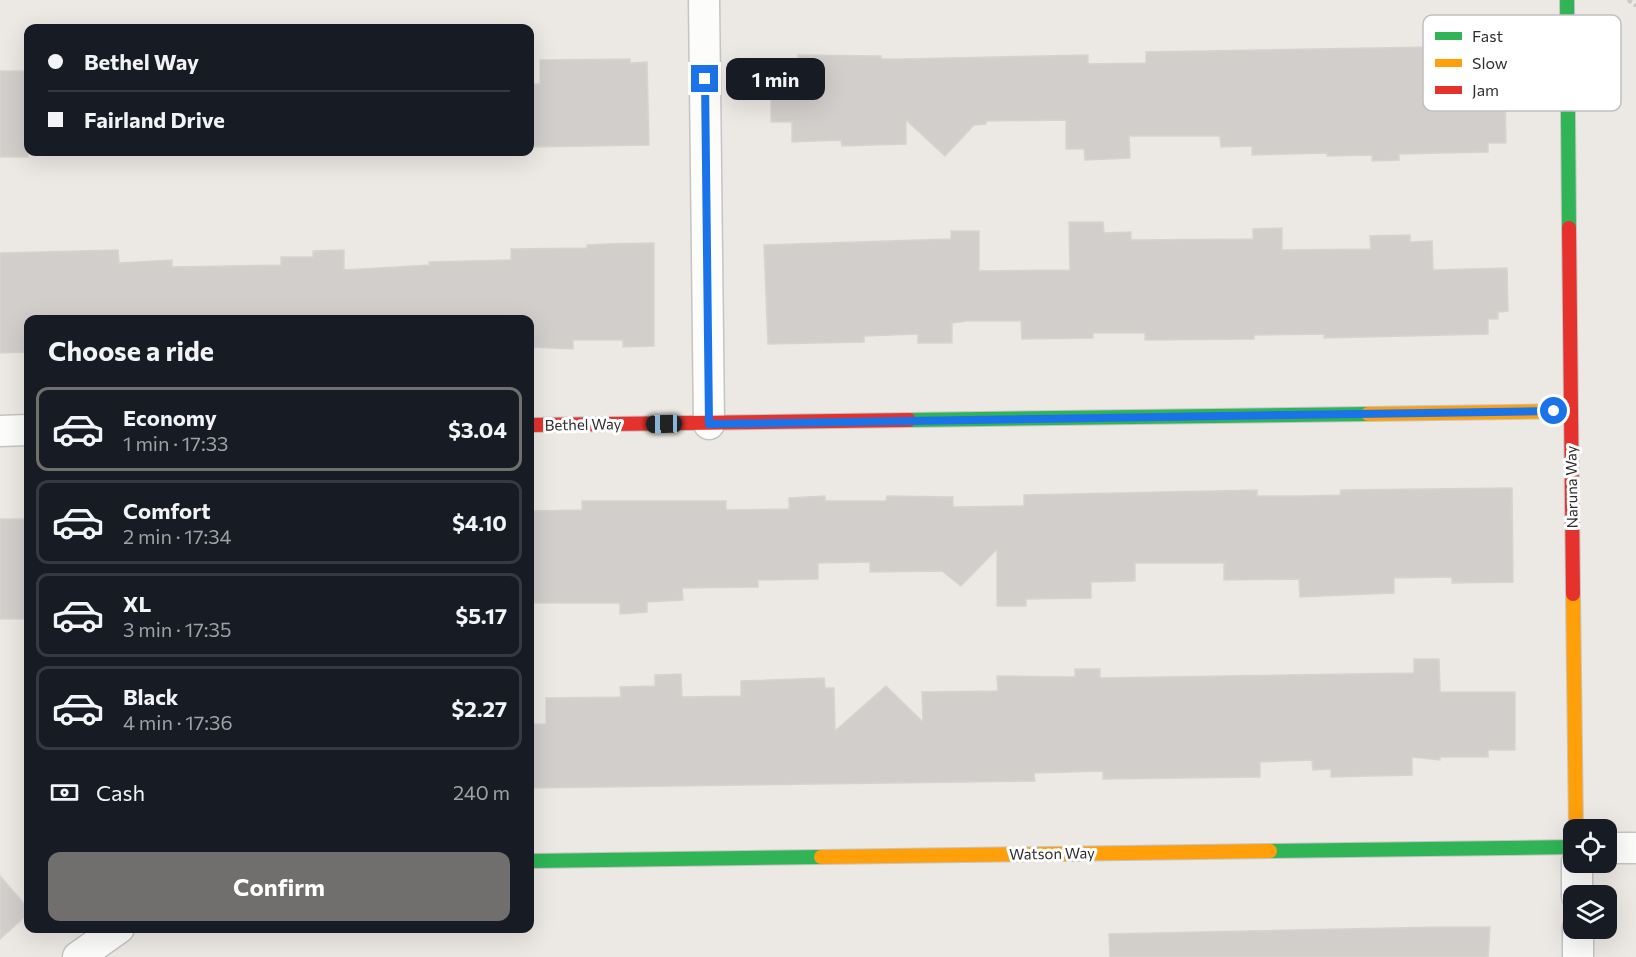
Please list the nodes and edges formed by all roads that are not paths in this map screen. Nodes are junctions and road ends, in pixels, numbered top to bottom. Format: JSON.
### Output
{"nodes":[{"id":1,"x":704,"y":0,"type":"edge"},
{"id":2,"x":1567,"y":0,"type":"edge"},
{"id":3,"x":1567,"y":15,"type":"edge"},
{"id":4,"x":1568,"y":111,"type":"edge"},
{"id":5,"x":1571,"y":411,"type":"junction"},
{"id":6,"x":709,"y":424,"type":"junction"},
{"id":7,"x":534,"y":425,"type":"edge"},
{"id":8,"x":24,"y":430,"type":"edge"},
{"id":9,"x":0,"y":431,"type":"edge"},
{"id":10,"x":1576,"y":819,"type":"edge"},
{"id":11,"x":1563,"y":848,"type":"edge"},
{"id":12,"x":1617,"y":848,"type":"edge"},
{"id":13,"x":1636,"y":848,"type":"edge"},
{"id":14,"x":534,"y":861,"type":"edge"},
{"id":15,"x":112,"y":933,"type":"edge"},
{"id":16,"x":1578,"y":939,"type":"edge"},
{"id":17,"x":78,"y":957,"type":"edge"},
{"id":18,"x":1578,"y":957,"type":"edge"}],
"edges":[{"from":1,"to":6,"type":"street"},
{"from":2,"to":3,"type":"street","name":"Naruna Way"},
{"from":4,"to":5,"type":"street","name":"Naruna Way"},
{"from":5,"to":6,"type":"street","name":"Bethel Way"},
{"from":5,"to":10,"type":"street","name":"Naruna Way"},
{"from":6,"to":7,"type":"street","name":"Bethel Way"},
{"from":8,"to":9,"type":"street"},
{"from":11,"to":14,"type":"street","name":"Watson Way"},
{"from":12,"to":13,"type":"street"},
{"from":15,"to":17,"type":"street"},
{"from":16,"to":18,"type":"street"}]}
